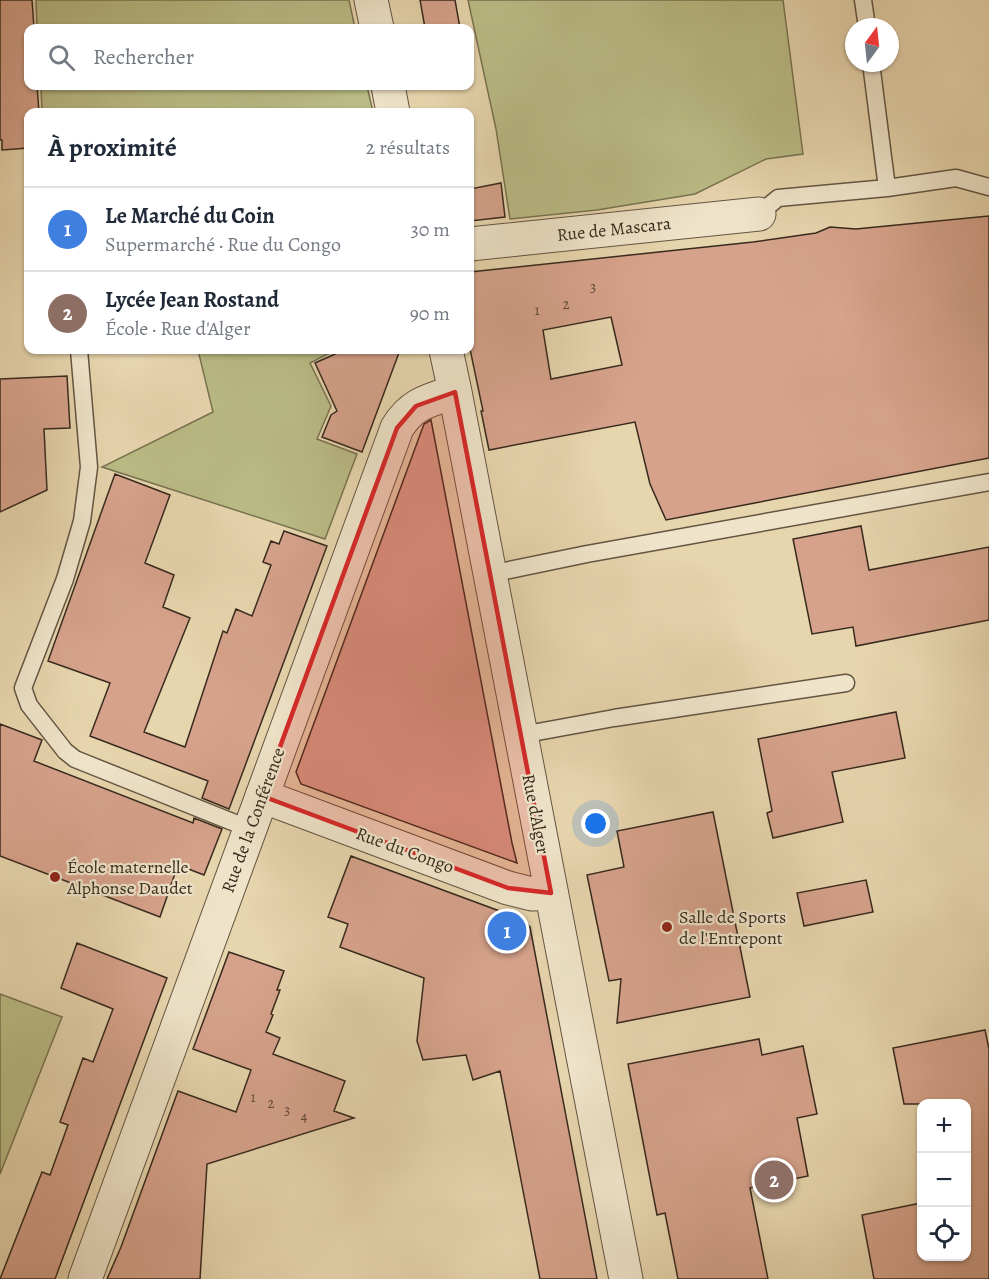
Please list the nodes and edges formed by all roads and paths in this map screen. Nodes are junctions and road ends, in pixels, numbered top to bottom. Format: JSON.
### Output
{"nodes":[{"id":1,"x":371,"y":0,"type":"edge"},
{"id":2,"x":863,"y":0,"type":"edge"},
{"id":3,"x":866,"y":18,"type":"edge"},
{"id":4,"x":376,"y":24,"type":"edge"},
{"id":5,"x":872,"y":72,"type":"edge"},
{"id":6,"x":389,"y":90,"type":"edge"},
{"id":7,"x":392,"y":108,"type":"edge"},
{"id":8,"x":989,"y":187,"type":"edge"},
{"id":9,"x":887,"y":188,"type":"junction"},
{"id":10,"x":759,"y":214,"type":"joint"},
{"id":11,"x":474,"y":244,"type":"edge"},
{"id":12,"x":79,"y":354,"type":"edge"},
{"id":13,"x":447,"y":354,"type":"edge"},
{"id":14,"x":455,"y":392,"type":"junction"},
{"id":15,"x":989,"y":482,"type":"edge"},
{"id":16,"x":490,"y":574,"type":"junction"},
{"id":17,"x":846,"y":683,"type":"dead end"},
{"id":18,"x":521,"y":735,"type":"junction"},
{"id":19,"x":262,"y":796,"type":"junction"},
{"id":20,"x":250,"y":828,"type":"junction"},
{"id":21,"x":551,"y":893,"type":"junction"},
{"id":22,"x":85,"y":1279,"type":"edge"},
{"id":23,"x":626,"y":1279,"type":"edge"}],
"edges":[{"from":1,"to":4,"type":"street"},
{"from":2,"to":3,"type":"lane"},
{"from":5,"to":9,"type":"lane"},
{"from":6,"to":7,"type":"street"},
{"from":8,"to":9,"type":"lane"},
{"from":9,"to":10,"type":"lane"},
{"from":10,"to":11,"type":"street","name":"Rue de Mascara"},
{"from":12,"to":20,"type":"lane"},
{"from":13,"to":14,"type":"street","name":"Rue d'Alger"},
{"from":14,"to":16,"type":"street","name":"Rue d'Alger"},
{"from":14,"to":19,"type":"street","name":"Rue de la Conférence"},
{"from":15,"to":16,"type":"lane"},
{"from":16,"to":18,"type":"street","name":"Rue d'Alger"},
{"from":17,"to":18,"type":"lane"},
{"from":18,"to":21,"type":"street","name":"Rue d'Alger"},
{"from":19,"to":20,"type":"street","name":"Rue de la Conférence"},
{"from":19,"to":21,"type":"street","name":"Rue du Congo"},
{"from":20,"to":22,"type":"street","name":"Rue de la Conférence"},
{"from":21,"to":23,"type":"street","name":"Rue d'Alger"}]}
